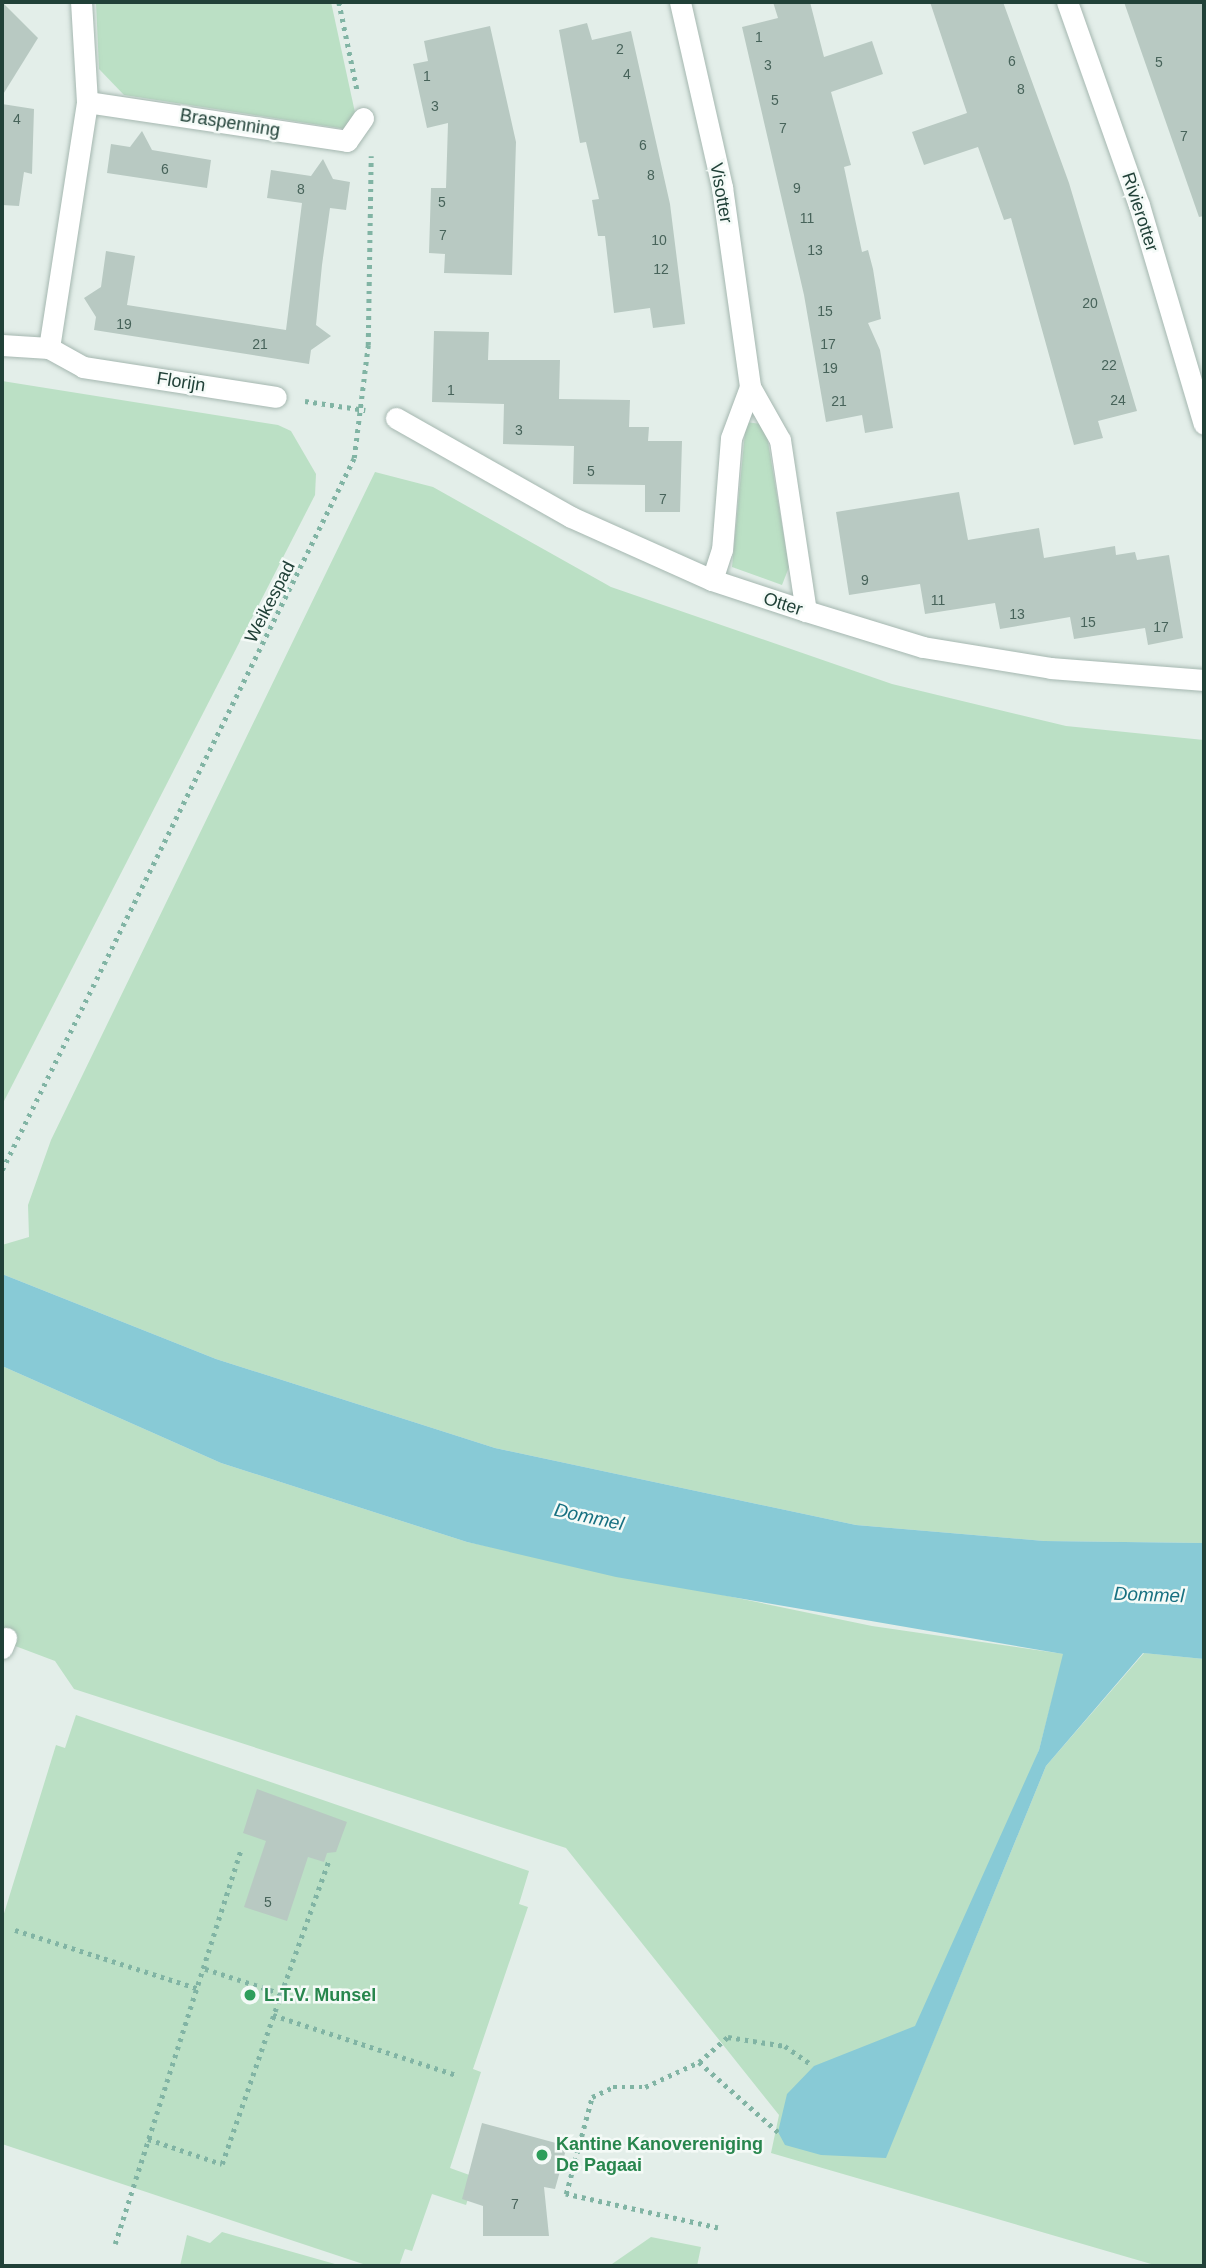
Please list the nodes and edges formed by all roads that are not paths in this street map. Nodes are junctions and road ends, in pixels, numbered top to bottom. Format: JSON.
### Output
{"nodes":[{"id":1,"x":81,"y":2,"type":"edge"},
{"id":2,"x":680,"y":2,"type":"edge"},
{"id":3,"x":1067,"y":2,"type":"edge"},
{"id":4,"x":87,"y":102,"type":"junction"},
{"id":5,"x":363,"y":118,"type":"road end"},
{"id":6,"x":2,"y":345,"type":"edge"},
{"id":7,"x":50,"y":348,"type":"junction"},
{"id":8,"x":750,"y":387,"type":"junction"},
{"id":9,"x":276,"y":397,"type":"road end"},
{"id":10,"x":396,"y":418,"type":"dead end"},
{"id":11,"x":1204,"y":424,"type":"edge"},
{"id":12,"x":712,"y":580,"type":"junction"},
{"id":13,"x":806,"y":611,"type":"junction"},
{"id":14,"x":1204,"y":680,"type":"edge"}],
"edges":[{"from":1,"to":4,"type":"street"},
{"from":2,"to":8,"type":"street","name":"Visotter"},
{"from":3,"to":11,"type":"street","name":"Rivierotter"},
{"from":4,"to":5,"type":"street","name":"Braspenning"},
{"from":4,"to":7,"type":"street"},
{"from":6,"to":7,"type":"street","name":"Florijn"},
{"from":7,"to":9,"type":"street","name":"Florijn"},
{"from":8,"to":12,"type":"street","name":"Visotter"},
{"from":8,"to":13,"type":"street","name":"Visotter"},
{"from":10,"to":12,"type":"street","name":"Otter"},
{"from":12,"to":13,"type":"street","name":"Otter"},
{"from":13,"to":14,"type":"street","name":"Otter"}]}
